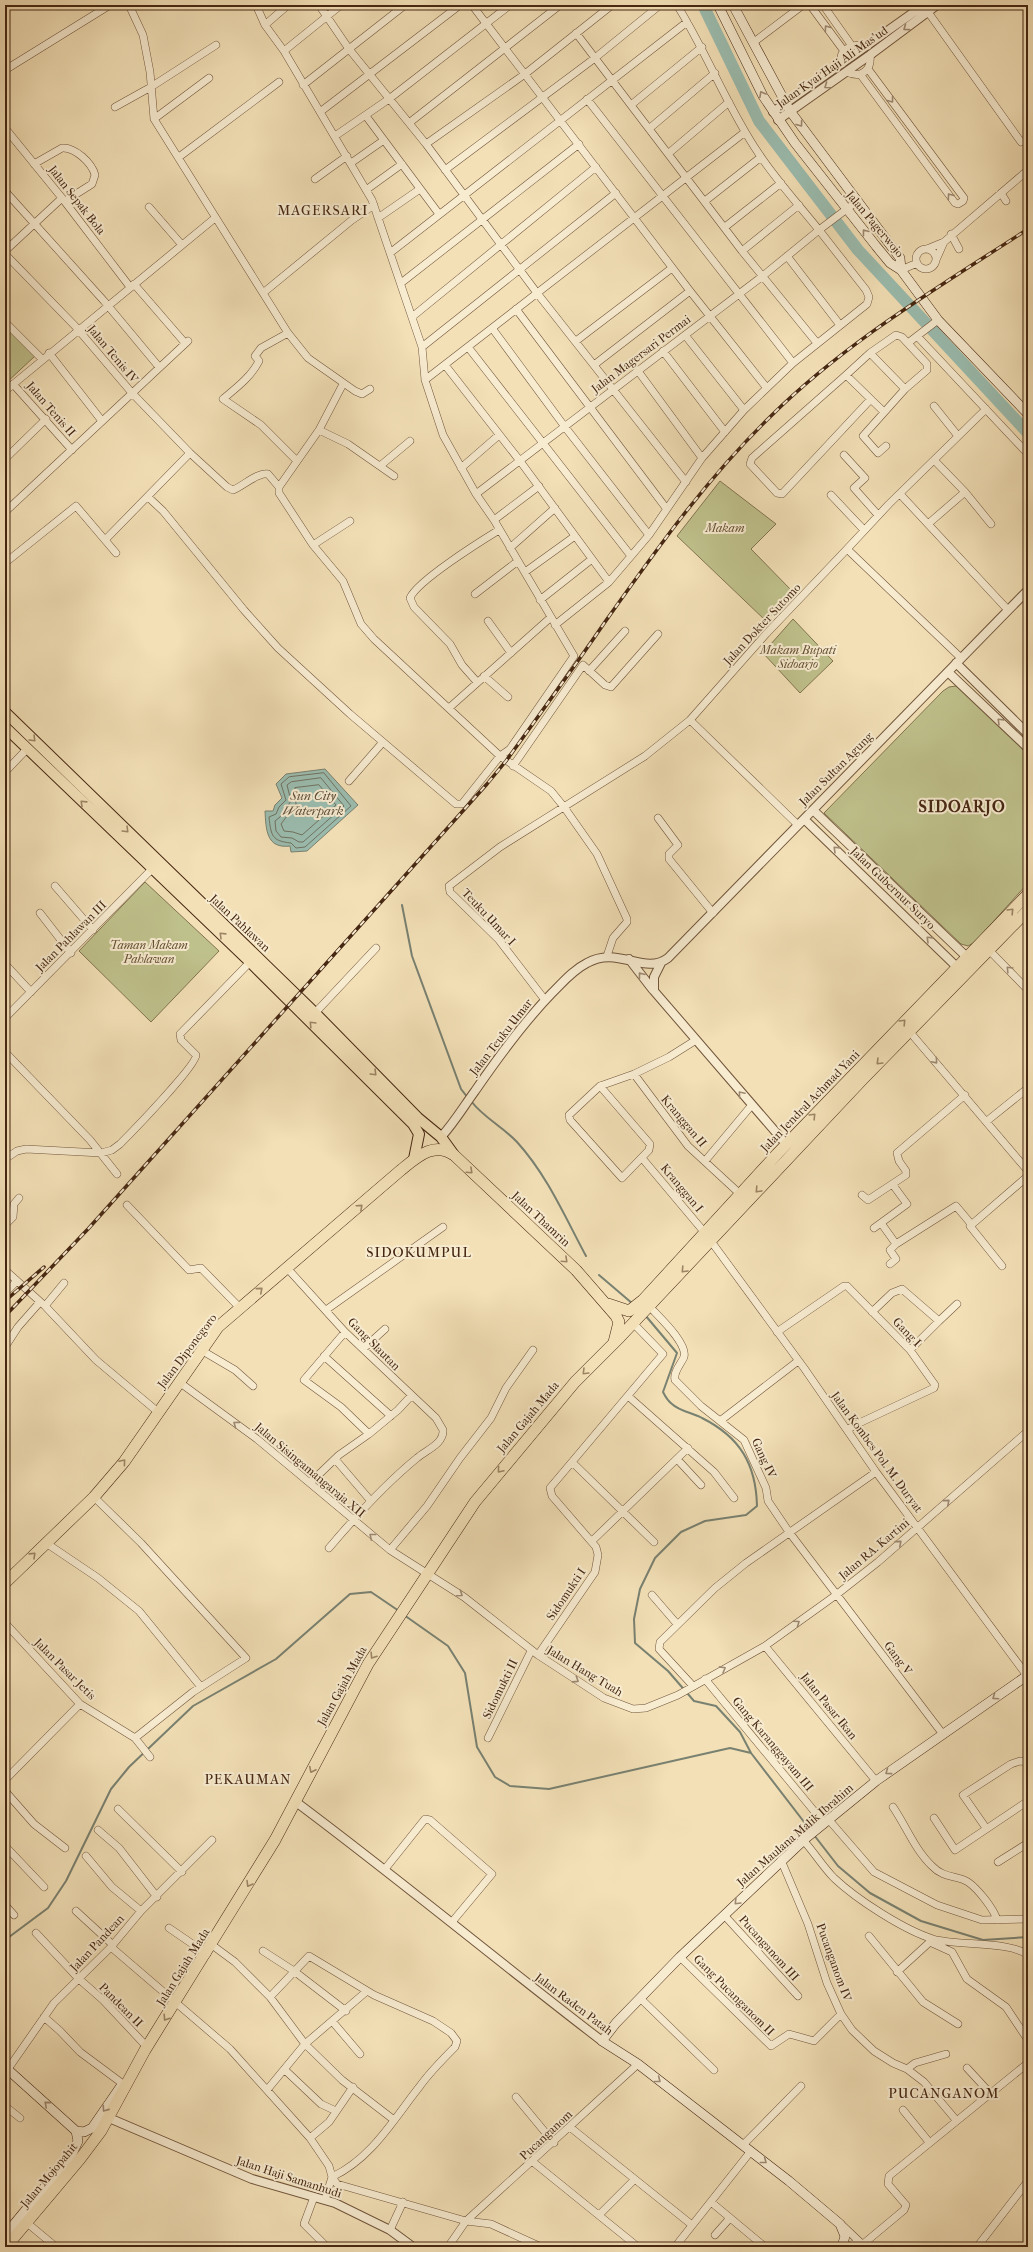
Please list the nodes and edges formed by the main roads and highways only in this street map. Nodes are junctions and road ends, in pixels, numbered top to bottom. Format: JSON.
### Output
{"nodes":[{"id":1,"x":718,"y":5,"type":"edge"},
{"id":2,"x":733,"y":5,"type":"edge"},
{"id":3,"x":885,"y":239,"type":"junction"},
{"id":4,"x":876,"y":246,"type":"junction"},
{"id":5,"x":901,"y":270,"type":"junction"},
{"id":6,"x":1028,"y":414,"type":"edge"},
{"id":7,"x":5,"y":712,"type":"edge"},
{"id":8,"x":13,"y":719,"type":"junction"},
{"id":9,"x":5,"y":727,"type":"edge"},
{"id":10,"x":1028,"y":894,"type":"edge"},
{"id":11,"x":1028,"y":910,"type":"edge"},
{"id":12,"x":985,"y":946,"type":"junction"},
{"id":13,"x":254,"y":959,"type":"junction"},
{"id":14,"x":961,"y":970,"type":"junction"},
{"id":15,"x":413,"y":1124,"type":"junction"},
{"id":16,"x":441,"y":1137,"type":"junction"},
{"id":17,"x":454,"y":1155,"type":"junction"},
{"id":18,"x":414,"y":1159,"type":"junction"},
{"id":19,"x":708,"y":1237,"type":"junction"},
{"id":20,"x":607,"y":1303,"type":"junction"},
{"id":21,"x":641,"y":1311,"type":"junction"},
{"id":22,"x":613,"y":1344,"type":"junction"},
{"id":23,"x":5,"y":1583,"type":"edge"},
{"id":24,"x":1028,"y":1676,"type":"edge"},
{"id":25,"x":602,"y":2041,"type":"joint"},
{"id":26,"x":6,"y":2068,"type":"edge"},
{"id":27,"x":135,"y":2068,"type":"junction"},
{"id":28,"x":109,"y":2118,"type":"joint"},
{"id":29,"x":76,"y":2131,"type":"junction"},
{"id":30,"x":5,"y":2235,"type":"edge"},
{"id":31,"x":6,"y":2247,"type":"edge"},
{"id":32,"x":843,"y":2247,"type":"edge"}],
"edges":[{"from":4,"to":1,"type":"main road","name":"Jalan Pagerwojo","one_way":true},
{"from":2,"to":3,"type":"main road","name":"Jalan Pagerwojo","one_way":true},
{"from":3,"to":4,"type":"main road"},
{"from":3,"to":5,"type":"main road","name":"Jalan Pagerwojo"},
{"from":4,"to":5,"type":"main road","name":"Jalan Pagerwojo"},
{"from":5,"to":6,"type":"main road"},
{"from":7,"to":8,"type":"main road","name":"Jalan Pahlawan"},
{"from":8,"to":9,"type":"main road"},
{"from":8,"to":13,"type":"main road","name":"Jalan Pahlawan","one_way":true},
{"from":13,"to":9,"type":"main road","name":"Jalan Pahlawan","one_way":true},
{"from":12,"to":10,"type":"highway","name":"Jalan Jendral Achmad Yani","one_way":true},
{"from":11,"to":12,"type":"highway","name":"Jalan Jendral Achmad Yani"},
{"from":12,"to":14,"type":"highway","name":"Jalan Jendral Achmad Yani"},
{"from":15,"to":13,"type":"main road","name":"Jalan Pahlawan","one_way":true},
{"from":13,"to":16,"type":"main road","name":"Jalan Pahlawan","one_way":true},
{"from":14,"to":19,"type":"highway","name":"Jalan Jendral Achmad Yani","one_way":true},
{"from":19,"to":14,"type":"highway","name":"Jalan Jendral Achmad Yani","one_way":true},
{"from":15,"to":16,"type":"main road","name":"Jalan Pahlawan"},
{"from":15,"to":18,"type":"main road"},
{"from":16,"to":17,"type":"main road","name":"Jalan Pahlawan"},
{"from":17,"to":18,"type":"highway","name":"Jalan Thamrin"},
{"from":17,"to":20,"type":"highway","name":"Jalan Thamrin","one_way":true},
{"from":23,"to":18,"type":"highway","name":"Jalan Diponegoro","one_way":true},
{"from":19,"to":21,"type":"highway","name":"Jalan Jendral Achmad Yani"},
{"from":20,"to":21,"type":"highway","name":"Jalan Jendral Achmad Yani"},
{"from":20,"to":22,"type":"highway","name":"Jalan Thamrin"},
{"from":21,"to":22,"type":"highway","name":"Jalan Jendral Achmad Yani"},
{"from":22,"to":27,"type":"highway","name":"Jalan Gajah Mada","one_way":true},
{"from":24,"to":25,"type":"main road","name":"Jalan Maulana Malik Ibrahim","one_way":true},
{"from":25,"to":32,"type":"main road","name":"Jalan Raden Patah","one_way":true},
{"from":29,"to":26,"type":"main road","one_way":true},
{"from":27,"to":28,"type":"highway","name":"Jalan Gajah Mada"},
{"from":27,"to":29,"type":"main road","name":"Jalan Gajah Mada","one_way":true},
{"from":28,"to":31,"type":"highway","name":"Jalan Mojopahit"},
{"from":29,"to":30,"type":"main road","name":"Jalan Mojopahit"}]}
